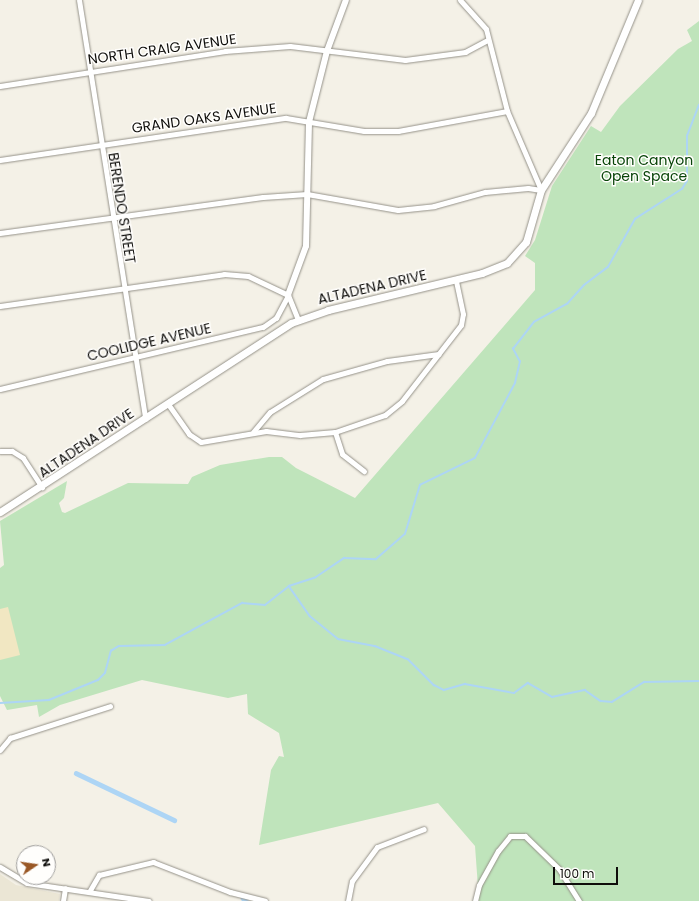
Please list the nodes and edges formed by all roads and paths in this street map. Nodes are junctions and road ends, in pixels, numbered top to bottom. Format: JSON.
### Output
{"nodes":[{"id":1,"x":79,"y":0,"type":"edge"},
{"id":2,"x":346,"y":0,"type":"edge"},
{"id":3,"x":460,"y":0,"type":"edge"},
{"id":4,"x":638,"y":0,"type":"edge"},
{"id":5,"x":488,"y":40,"type":"junction"},
{"id":6,"x":328,"y":51,"type":"junction"},
{"id":7,"x":89,"y":72,"type":"junction"},
{"id":8,"x":0,"y":86,"type":"edge"},
{"id":9,"x":507,"y":111,"type":"junction"},
{"id":10,"x":309,"y":122,"type":"junction"},
{"id":11,"x":100,"y":144,"type":"junction"},
{"id":12,"x":0,"y":160,"type":"edge"},
{"id":13,"x":541,"y":190,"type":"junction"},
{"id":14,"x":307,"y":194,"type":"junction"},
{"id":15,"x":112,"y":216,"type":"junction"},
{"id":16,"x":0,"y":233,"type":"edge"},
{"id":17,"x":456,"y":280,"type":"junction"},
{"id":18,"x":123,"y":288,"type":"junction"},
{"id":19,"x":288,"y":295,"type":"junction"},
{"id":20,"x":0,"y":306,"type":"edge"},
{"id":21,"x":298,"y":320,"type":"junction"},
{"id":22,"x":439,"y":354,"type":"junction"},
{"id":23,"x":134,"y":358,"type":"junction"},
{"id":24,"x":0,"y":389,"type":"edge"},
{"id":25,"x":168,"y":404,"type":"junction"},
{"id":26,"x":145,"y":419,"type":"junction"},
{"id":27,"x":253,"y":432,"type":"junction"},
{"id":28,"x":335,"y":432,"type":"junction"},
{"id":29,"x":0,"y":451,"type":"edge"},
{"id":30,"x":364,"y":472,"type":"dead end"},
{"id":31,"x":42,"y":488,"type":"junction"},
{"id":32,"x":0,"y":512,"type":"edge"},
{"id":33,"x":110,"y":706,"type":"dead end"},
{"id":34,"x":0,"y":750,"type":"edge"},
{"id":35,"x":424,"y":829,"type":"dead end"},
{"id":36,"x":0,"y":867,"type":"edge"},
{"id":37,"x":65,"y":888,"type":"junction"},
{"id":38,"x":89,"y":892,"type":"junction"},
{"id":39,"x":63,"y":901,"type":"edge"},
{"id":40,"x":149,"y":901,"type":"edge"},
{"id":41,"x":265,"y":901,"type":"edge"},
{"id":42,"x":348,"y":901,"type":"edge"},
{"id":43,"x":475,"y":901,"type":"edge"},
{"id":44,"x":579,"y":901,"type":"edge"}],
"edges":[{"from":1,"to":7,"type":"street","name":"BERENDO STREET"},
{"from":2,"to":6,"type":"street"},
{"from":3,"to":5,"type":"street"},
{"from":4,"to":13,"type":"main road","name":"ALTADENA DRIVE"},
{"from":5,"to":6,"type":"street","name":"NORTH CRAIG AVENUE"},
{"from":5,"to":9,"type":"street"},
{"from":6,"to":7,"type":"street","name":"NORTH CRAIG AVENUE"},
{"from":6,"to":10,"type":"street"},
{"from":7,"to":8,"type":"street","name":"NORTH CRAIG AVENUE"},
{"from":7,"to":11,"type":"street","name":"BERENDO STREET"},
{"from":9,"to":10,"type":"street","name":"GRAND OAKS AVENUE"},
{"from":9,"to":13,"type":"street"},
{"from":10,"to":11,"type":"street","name":"GRAND OAKS AVENUE"},
{"from":10,"to":14,"type":"street"},
{"from":11,"to":12,"type":"street","name":"GRAND OAKS AVENUE"},
{"from":11,"to":15,"type":"street","name":"BERENDO STREET"},
{"from":13,"to":14,"type":"street"},
{"from":13,"to":17,"type":"main road","name":"ALTADENA DRIVE"},
{"from":14,"to":15,"type":"street"},
{"from":14,"to":19,"type":"street"},
{"from":15,"to":16,"type":"street"},
{"from":15,"to":18,"type":"street","name":"BERENDO STREET"},
{"from":17,"to":21,"type":"main road","name":"ALTADENA DRIVE"},
{"from":17,"to":22,"type":"street"},
{"from":18,"to":19,"type":"street"},
{"from":18,"to":20,"type":"street"},
{"from":18,"to":23,"type":"street","name":"BERENDO STREET"},
{"from":19,"to":21,"type":"street"},
{"from":19,"to":23,"type":"street","name":"COOLIDGE AVENUE"},
{"from":21,"to":25,"type":"main road","name":"ALTADENA DRIVE"},
{"from":22,"to":27,"type":"street"},
{"from":22,"to":28,"type":"street"},
{"from":23,"to":24,"type":"street","name":"COOLIDGE AVENUE"},
{"from":23,"to":26,"type":"street","name":"BERENDO STREET"},
{"from":25,"to":26,"type":"main road","name":"ALTADENA DRIVE"},
{"from":25,"to":27,"type":"street"},
{"from":26,"to":31,"type":"main road","name":"ALTADENA DRIVE"},
{"from":27,"to":28,"type":"street"},
{"from":28,"to":30,"type":"street"},
{"from":29,"to":31,"type":"street"},
{"from":31,"to":32,"type":"main road","name":"ALTADENA DRIVE"},
{"from":33,"to":34,"type":"street"},
{"from":35,"to":42,"type":"street"},
{"from":36,"to":37,"type":"street"},
{"from":37,"to":38,"type":"street"},
{"from":37,"to":39,"type":"street"},
{"from":38,"to":40,"type":"street"},
{"from":38,"to":41,"type":"street"},
{"from":43,"to":44,"type":"street"}]}
